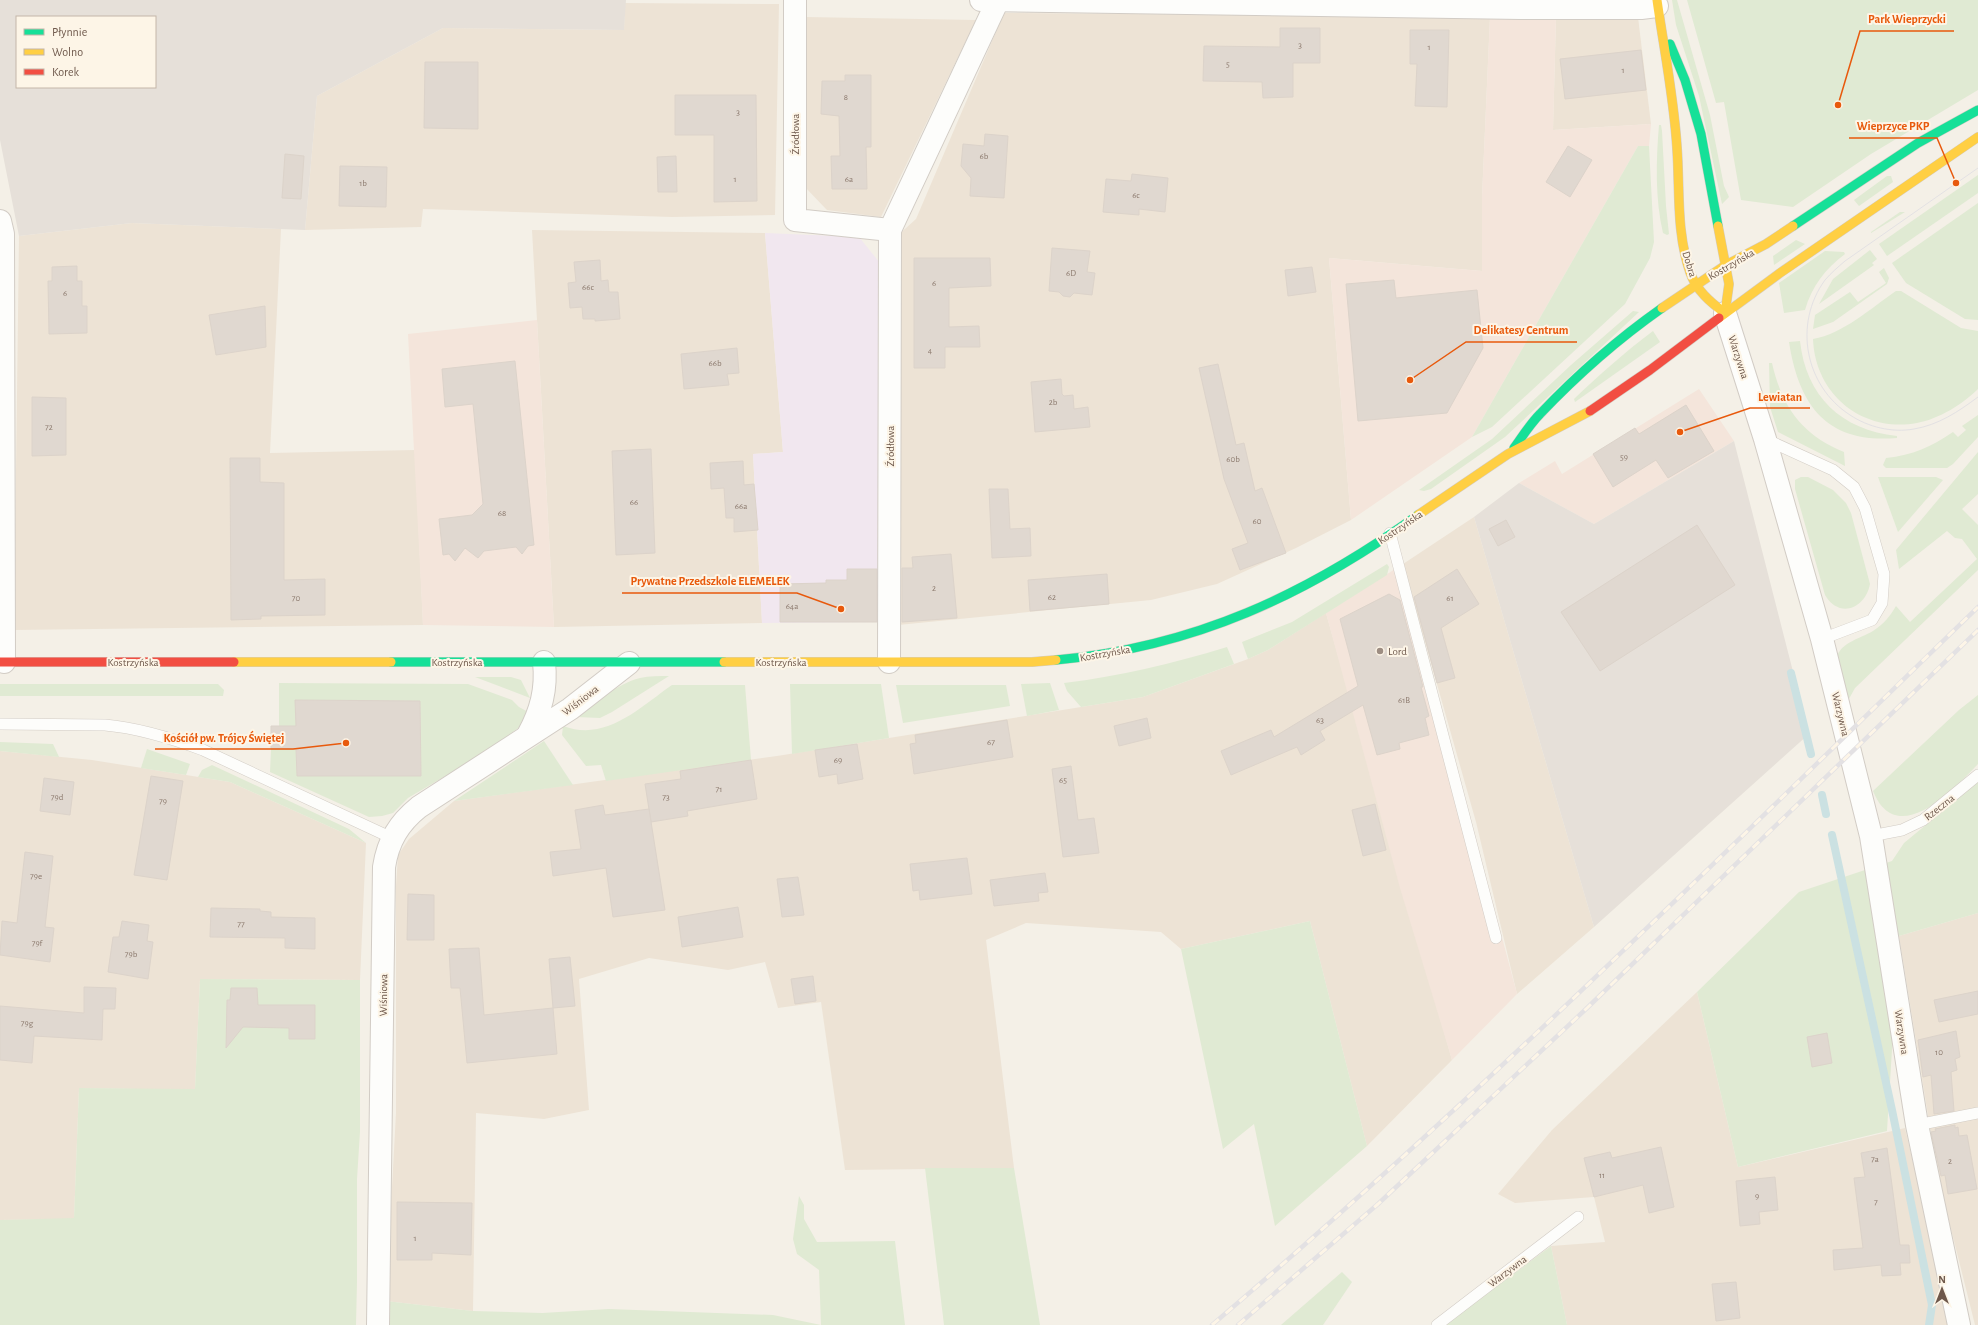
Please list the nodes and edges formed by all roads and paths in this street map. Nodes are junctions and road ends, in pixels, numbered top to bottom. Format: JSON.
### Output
{"nodes":[{"id":1,"x":795,"y":0,"type":"edge"},
{"id":2,"x":981,"y":0,"type":"edge"},
{"id":3,"x":998,"y":0,"type":"edge"},
{"id":4,"x":1658,"y":8,"type":"edge"},
{"id":5,"x":1978,"y":110,"type":"edge"},
{"id":6,"x":1978,"y":137,"type":"edge"},
{"id":7,"x":0,"y":221,"type":"edge"},
{"id":8,"x":890,"y":230,"type":"junction"},
{"id":9,"x":1726,"y":265,"type":"junction"},
{"id":10,"x":1696,"y":285,"type":"junction"},
{"id":11,"x":1725,"y":313,"type":"junction"},
{"id":12,"x":1765,"y":439,"type":"junction"},
{"id":13,"x":1510,"y":452,"type":"junction"},
{"id":14,"x":1390,"y":533,"type":"junction"},
{"id":15,"x":1822,"y":639,"type":"junction"},
{"id":16,"x":2,"y":662,"type":"edge"},
{"id":17,"x":544,"y":662,"type":"junction"},
{"id":18,"x":629,"y":662,"type":"junction"},
{"id":19,"x":889,"y":662,"type":"junction"},
{"id":20,"x":0,"y":724,"type":"edge"},
{"id":21,"x":528,"y":735,"type":"junction"},
{"id":22,"x":1978,"y":775,"type":"edge"},
{"id":23,"x":1872,"y":836,"type":"junction"},
{"id":24,"x":392,"y":838,"type":"junction"},
{"id":25,"x":1496,"y":938,"type":"dead end"},
{"id":26,"x":1978,"y":1113,"type":"edge"},
{"id":27,"x":1917,"y":1125,"type":"junction"},
{"id":28,"x":1578,"y":1217,"type":"dead end"},
{"id":29,"x":378,"y":1325,"type":"edge"},
{"id":30,"x":1437,"y":1325,"type":"edge"},
{"id":31,"x":1960,"y":1325,"type":"edge"}],
"edges":[{"from":1,"to":8,"type":"street","name":"Źródłowa"},
{"from":2,"to":3,"type":"street"},
{"from":3,"to":4,"type":"street"},
{"from":3,"to":8,"type":"street","name":"Źródłowa"},
{"from":4,"to":9,"type":"main road"},
{"from":4,"to":10,"type":"main road","name":"Dobra"},
{"from":5,"to":9,"type":"main road","name":"Kostrzyńska"},
{"from":6,"to":11,"type":"main road","name":"Kostrzyńska"},
{"from":7,"to":16,"type":"street"},
{"from":8,"to":19,"type":"street","name":"Źródłowa"},
{"from":9,"to":10,"type":"main road","name":"Kostrzyńska"},
{"from":9,"to":11,"type":"main road"},
{"from":10,"to":11,"type":"main road","name":"Dobra"},
{"from":10,"to":13,"type":"main road","name":"Kostrzyńska"},
{"from":11,"to":12,"type":"street","name":"Warzywna"},
{"from":11,"to":13,"type":"main road","name":"Kostrzyńska"},
{"from":12,"to":15,"type":"street","name":"Warzywna"},
{"from":12,"to":15,"type":"lane"},
{"from":13,"to":14,"type":"main road","name":"Kostrzyńska"},
{"from":14,"to":19,"type":"main road","name":"Kostrzyńska"},
{"from":14,"to":25,"type":"lane"},
{"from":15,"to":23,"type":"street","name":"Warzywna"},
{"from":16,"to":17,"type":"main road","name":"Kostrzyńska"},
{"from":17,"to":18,"type":"main road","name":"Kostrzyńska"},
{"from":17,"to":21,"type":"street","name":"Wiśniowa"},
{"from":18,"to":19,"type":"main road","name":"Kostrzyńska"},
{"from":18,"to":21,"type":"street","name":"Wiśniowa"},
{"from":20,"to":24,"type":"lane"},
{"from":21,"to":24,"type":"street","name":"Wiśniowa"},
{"from":22,"to":23,"type":"lane","name":"Rzeczna"},
{"from":23,"to":27,"type":"street","name":"Warzywna"},
{"from":24,"to":29,"type":"street","name":"Wiśniowa"},
{"from":26,"to":27,"type":"lane"},
{"from":27,"to":31,"type":"street","name":"Warzywna"},
{"from":28,"to":30,"type":"lane","name":"Warzywna"}]}
